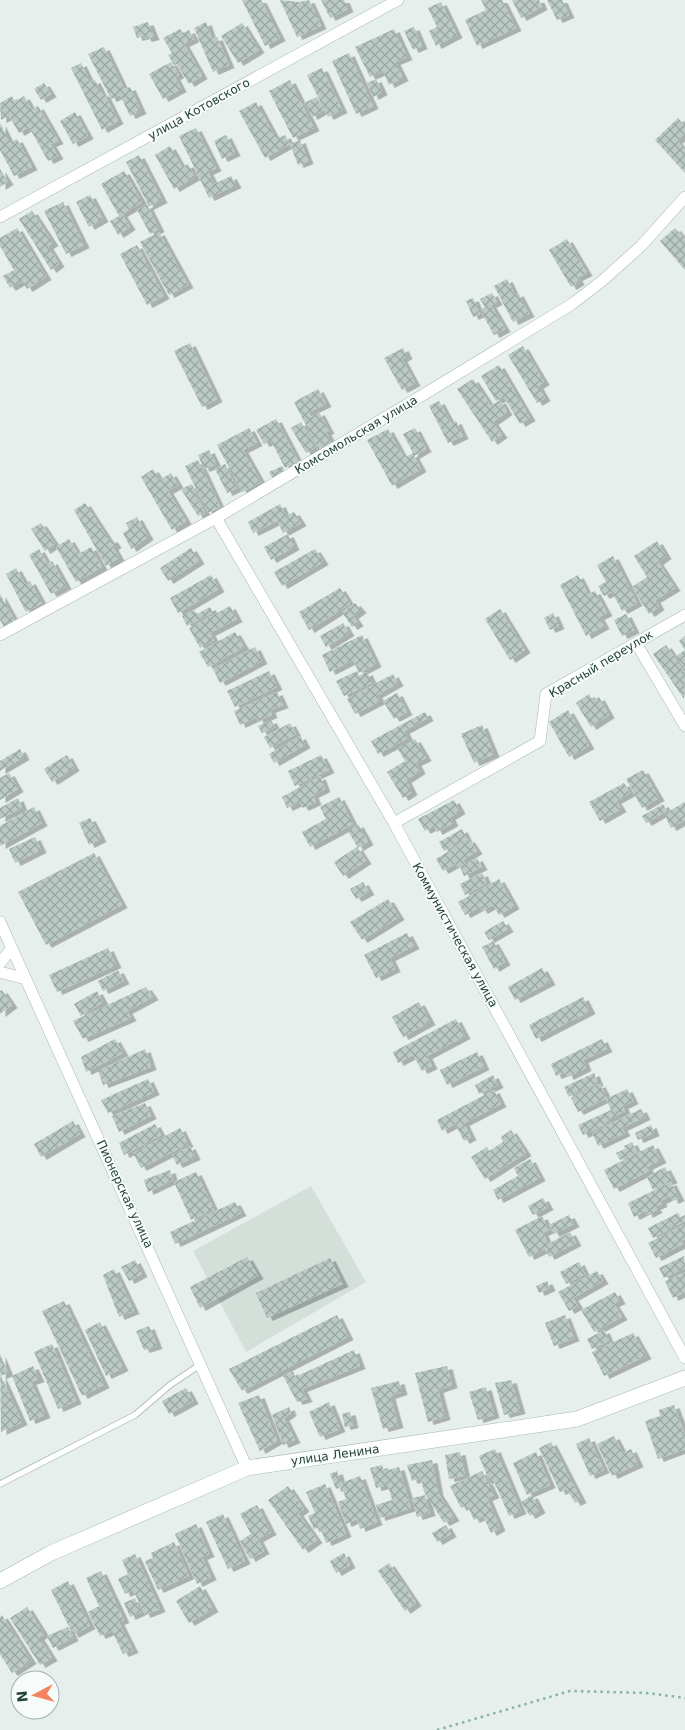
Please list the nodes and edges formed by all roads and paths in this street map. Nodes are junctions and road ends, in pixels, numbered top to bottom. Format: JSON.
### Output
{"nodes":[{"id":1,"x":398,"y":0,"type":"edge"},
{"id":2,"x":685,"y":197,"type":"edge"},
{"id":3,"x":0,"y":217,"type":"edge"},
{"id":4,"x":216,"y":518,"type":"junction"},
{"id":5,"x":685,"y":614,"type":"edge"},
{"id":6,"x":0,"y":636,"type":"edge"},
{"id":7,"x":636,"y":643,"type":"junction"},
{"id":8,"x":685,"y":726,"type":"edge"},
{"id":9,"x":394,"y":823,"type":"junction"},
{"id":10,"x":0,"y":922,"type":"edge"},
{"id":11,"x":12,"y":948,"type":"junction"},
{"id":12,"x":0,"y":963,"type":"edge"},
{"id":13,"x":0,"y":972,"type":"edge"},
{"id":14,"x":26,"y":978,"type":"junction"},
{"id":15,"x":685,"y":1358,"type":"edge"},
{"id":16,"x":202,"y":1363,"type":"junction"},
{"id":17,"x":685,"y":1378,"type":"edge"},
{"id":18,"x":247,"y":1468,"type":"junction"},
{"id":19,"x":0,"y":1484,"type":"edge"},
{"id":20,"x":0,"y":1581,"type":"edge"},
{"id":21,"x":685,"y":1698,"type":"edge"},
{"id":22,"x":437,"y":1730,"type":"edge"}],
"edges":[{"from":1,"to":3,"type":"street","name":"улица Котовского"},
{"from":2,"to":4,"type":"street","name":"Комсомольская улица"},
{"from":4,"to":6,"type":"street","name":"Комсомольская улица"},
{"from":4,"to":9,"type":"street","name":"Коммунистическая улица"},
{"from":5,"to":7,"type":"street","name":"Красный переулок"},
{"from":7,"to":8,"type":"street"},
{"from":7,"to":9,"type":"street","name":"Красный переулок"},
{"from":9,"to":15,"type":"street","name":"Коммунистическая улица"},
{"from":10,"to":11,"type":"street","name":"Пионерская улица"},
{"from":11,"to":12,"type":"street"},
{"from":11,"to":14,"type":"street","name":"Пионерская улица"},
{"from":13,"to":14,"type":"street"},
{"from":14,"to":16,"type":"street","name":"Пионерская улица"},
{"from":16,"to":18,"type":"street","name":"Пионерская улица"},
{"from":16,"to":19,"type":"lane"},
{"from":17,"to":18,"type":"street","name":"улица Ленина"},
{"from":18,"to":20,"type":"street","name":"улица Ленина"},
{"from":21,"to":22,"type":"path"}]}
